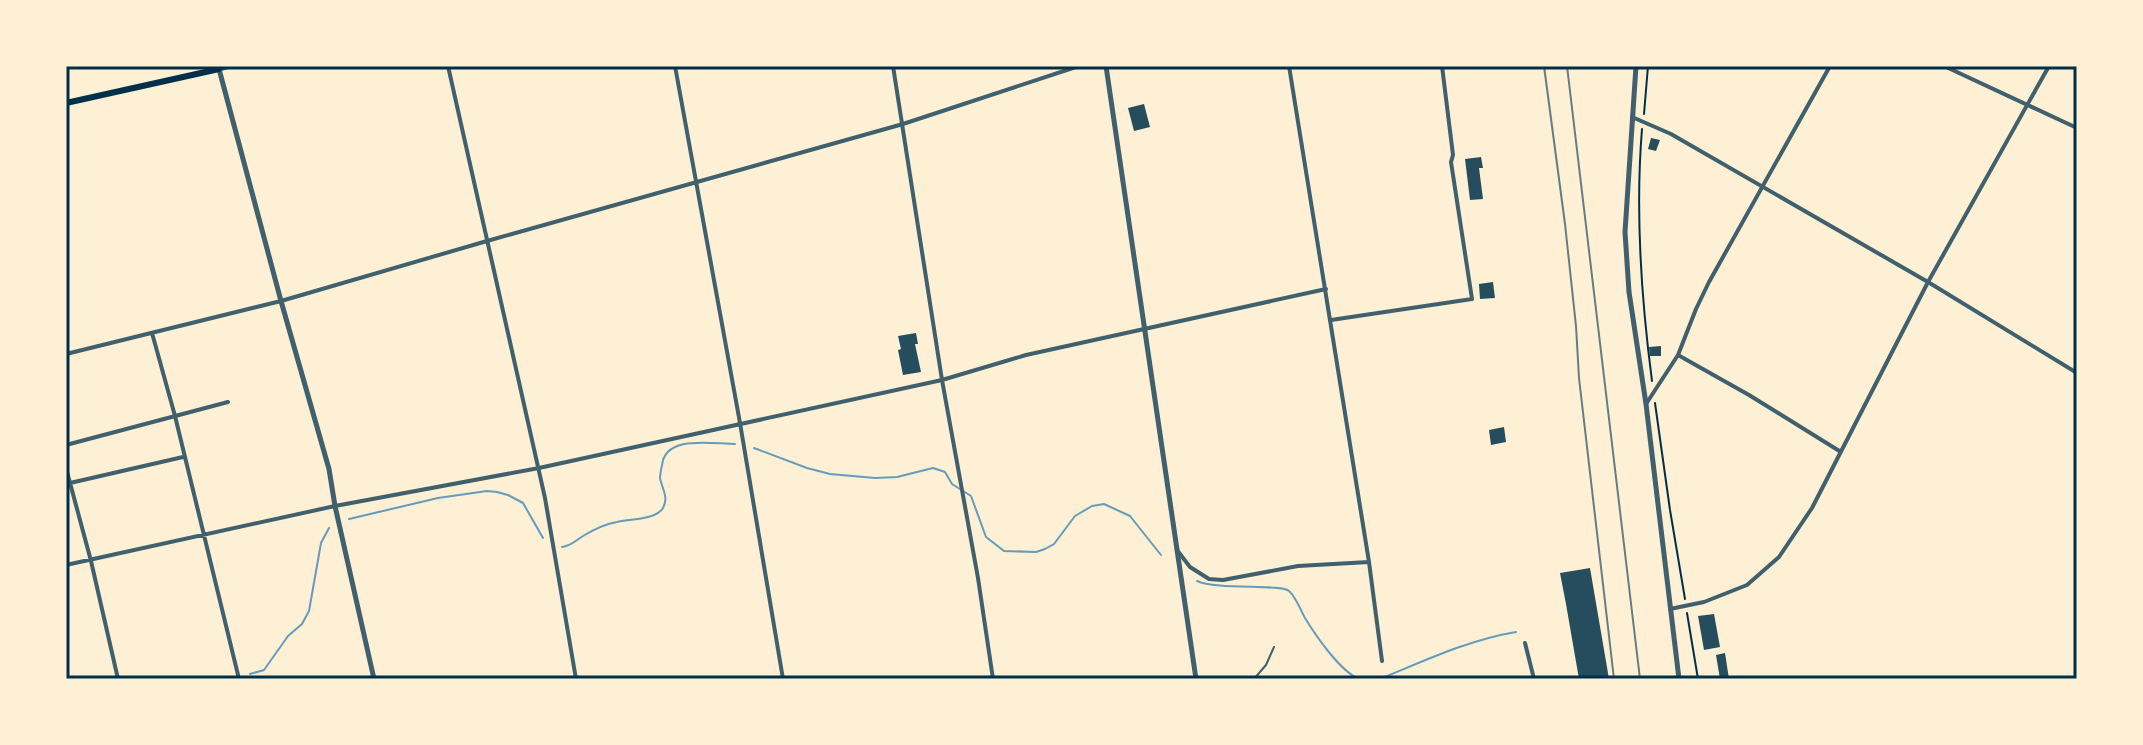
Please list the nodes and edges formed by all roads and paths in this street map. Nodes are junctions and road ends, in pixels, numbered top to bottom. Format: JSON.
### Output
{"nodes":[{"id":1,"x":230,"y":66,"type":"edge"},
{"id":2,"x":448,"y":66,"type":"edge"},
{"id":3,"x":675,"y":66,"type":"edge"},
{"id":4,"x":893,"y":66,"type":"edge"},
{"id":5,"x":1079,"y":66,"type":"edge"},
{"id":6,"x":1106,"y":66,"type":"edge"},
{"id":7,"x":1289,"y":66,"type":"edge"},
{"id":8,"x":1442,"y":66,"type":"edge"},
{"id":9,"x":1636,"y":66,"type":"edge"},
{"id":10,"x":1830,"y":66,"type":"edge"},
{"id":11,"x":1944,"y":66,"type":"edge"},
{"id":12,"x":2049,"y":66,"type":"edge"},
{"id":13,"x":218,"y":67,"type":"edge"},
{"id":14,"x":66,"y":103,"type":"edge"},
{"id":15,"x":2028,"y":104,"type":"junction"},
{"id":16,"x":1632,"y":117,"type":"junction"},
{"id":17,"x":903,"y":124,"type":"junction"},
{"id":18,"x":2077,"y":128,"type":"edge"},
{"id":19,"x":697,"y":182,"type":"junction"},
{"id":20,"x":1762,"y":187,"type":"junction"},
{"id":21,"x":487,"y":241,"type":"junction"},
{"id":22,"x":1928,"y":282,"type":"junction"},
{"id":23,"x":1326,"y":289,"type":"junction"},
{"id":24,"x":281,"y":301,"type":"junction"},
{"id":25,"x":1331,"y":320,"type":"junction"},
{"id":26,"x":1145,"y":330,"type":"junction"},
{"id":27,"x":152,"y":333,"type":"junction"},
{"id":28,"x":66,"y":354,"type":"edge"},
{"id":29,"x":1678,"y":355,"type":"junction"},
{"id":30,"x":2077,"y":373,"type":"edge"},
{"id":31,"x":942,"y":380,"type":"junction"},
{"id":32,"x":228,"y":402,"type":"dead end"},
{"id":33,"x":1646,"y":404,"type":"junction"},
{"id":34,"x":175,"y":416,"type":"junction"},
{"id":35,"x":740,"y":423,"type":"junction"},
{"id":36,"x":66,"y":445,"type":"edge"},
{"id":37,"x":1841,"y":452,"type":"junction"},
{"id":38,"x":183,"y":457,"type":"junction"},
{"id":39,"x":66,"y":468,"type":"edge"},
{"id":40,"x":539,"y":468,"type":"junction"},
{"id":41,"x":70,"y":483,"type":"junction"},
{"id":42,"x":335,"y":506,"type":"junction"},
{"id":43,"x":203,"y":536,"type":"junction"},
{"id":44,"x":1177,"y":549,"type":"junction"},
{"id":45,"x":91,"y":561,"type":"junction"},
{"id":46,"x":1369,"y":562,"type":"junction"},
{"id":47,"x":66,"y":565,"type":"edge"},
{"id":48,"x":1670,"y":609,"type":"junction"},
{"id":49,"x":1525,"y":643,"type":"dead end"},
{"id":50,"x":1274,"y":647,"type":"dead end"},
{"id":51,"x":1382,"y":661,"type":"dead end"},
{"id":52,"x":118,"y":679,"type":"edge"},
{"id":53,"x":239,"y":679,"type":"edge"},
{"id":54,"x":374,"y":679,"type":"edge"},
{"id":55,"x":576,"y":679,"type":"edge"},
{"id":56,"x":783,"y":679,"type":"edge"},
{"id":57,"x":993,"y":679,"type":"edge"},
{"id":58,"x":1196,"y":679,"type":"edge"},
{"id":59,"x":1254,"y":679,"type":"edge"},
{"id":60,"x":1534,"y":679,"type":"edge"},
{"id":61,"x":1679,"y":679,"type":"edge"}],
"edges":[{"from":1,"to":13,"type":"street"},
{"from":2,"to":21,"type":"street"},
{"from":3,"to":19,"type":"street"},
{"from":4,"to":17,"type":"street"},
{"from":5,"to":17,"type":"street"},
{"from":6,"to":26,"type":"street"},
{"from":7,"to":23,"type":"street"},
{"from":8,"to":25,"type":"street"},
{"from":9,"to":16,"type":"street"},
{"from":10,"to":20,"type":"street"},
{"from":11,"to":15,"type":"street"},
{"from":12,"to":15,"type":"street"},
{"from":13,"to":14,"type":"main road"},
{"from":13,"to":24,"type":"street"},
{"from":15,"to":18,"type":"street"},
{"from":15,"to":22,"type":"street"},
{"from":16,"to":20,"type":"street"},
{"from":16,"to":33,"type":"street"},
{"from":17,"to":19,"type":"street"},
{"from":17,"to":31,"type":"street"},
{"from":19,"to":21,"type":"street"},
{"from":19,"to":35,"type":"street"},
{"from":20,"to":22,"type":"street"},
{"from":20,"to":29,"type":"street"},
{"from":21,"to":24,"type":"street"},
{"from":21,"to":40,"type":"street"},
{"from":22,"to":30,"type":"street"},
{"from":22,"to":37,"type":"street"},
{"from":23,"to":25,"type":"street"},
{"from":23,"to":26,"type":"street"},
{"from":24,"to":27,"type":"street"},
{"from":24,"to":42,"type":"street"},
{"from":25,"to":46,"type":"street"},
{"from":26,"to":31,"type":"street"},
{"from":26,"to":44,"type":"street"},
{"from":27,"to":28,"type":"street"},
{"from":27,"to":34,"type":"street"},
{"from":29,"to":33,"type":"street"},
{"from":29,"to":37,"type":"street"},
{"from":31,"to":35,"type":"street"},
{"from":31,"to":57,"type":"street"},
{"from":32,"to":34,"type":"street"},
{"from":33,"to":48,"type":"street"},
{"from":34,"to":36,"type":"street"},
{"from":34,"to":38,"type":"street"},
{"from":35,"to":40,"type":"street"},
{"from":35,"to":56,"type":"street"},
{"from":37,"to":48,"type":"street"},
{"from":38,"to":41,"type":"street"},
{"from":38,"to":43,"type":"street"},
{"from":39,"to":41,"type":"street"},
{"from":40,"to":42,"type":"street"},
{"from":40,"to":55,"type":"street"},
{"from":41,"to":45,"type":"street"},
{"from":42,"to":43,"type":"street"},
{"from":42,"to":54,"type":"street"},
{"from":43,"to":45,"type":"street"},
{"from":43,"to":53,"type":"street"},
{"from":44,"to":46,"type":"street"},
{"from":44,"to":58,"type":"street"},
{"from":45,"to":47,"type":"street"},
{"from":45,"to":52,"type":"street"},
{"from":46,"to":51,"type":"street"},
{"from":48,"to":61,"type":"street"},
{"from":49,"to":60,"type":"street"},
{"from":50,"to":59,"type":"lane"}]}
